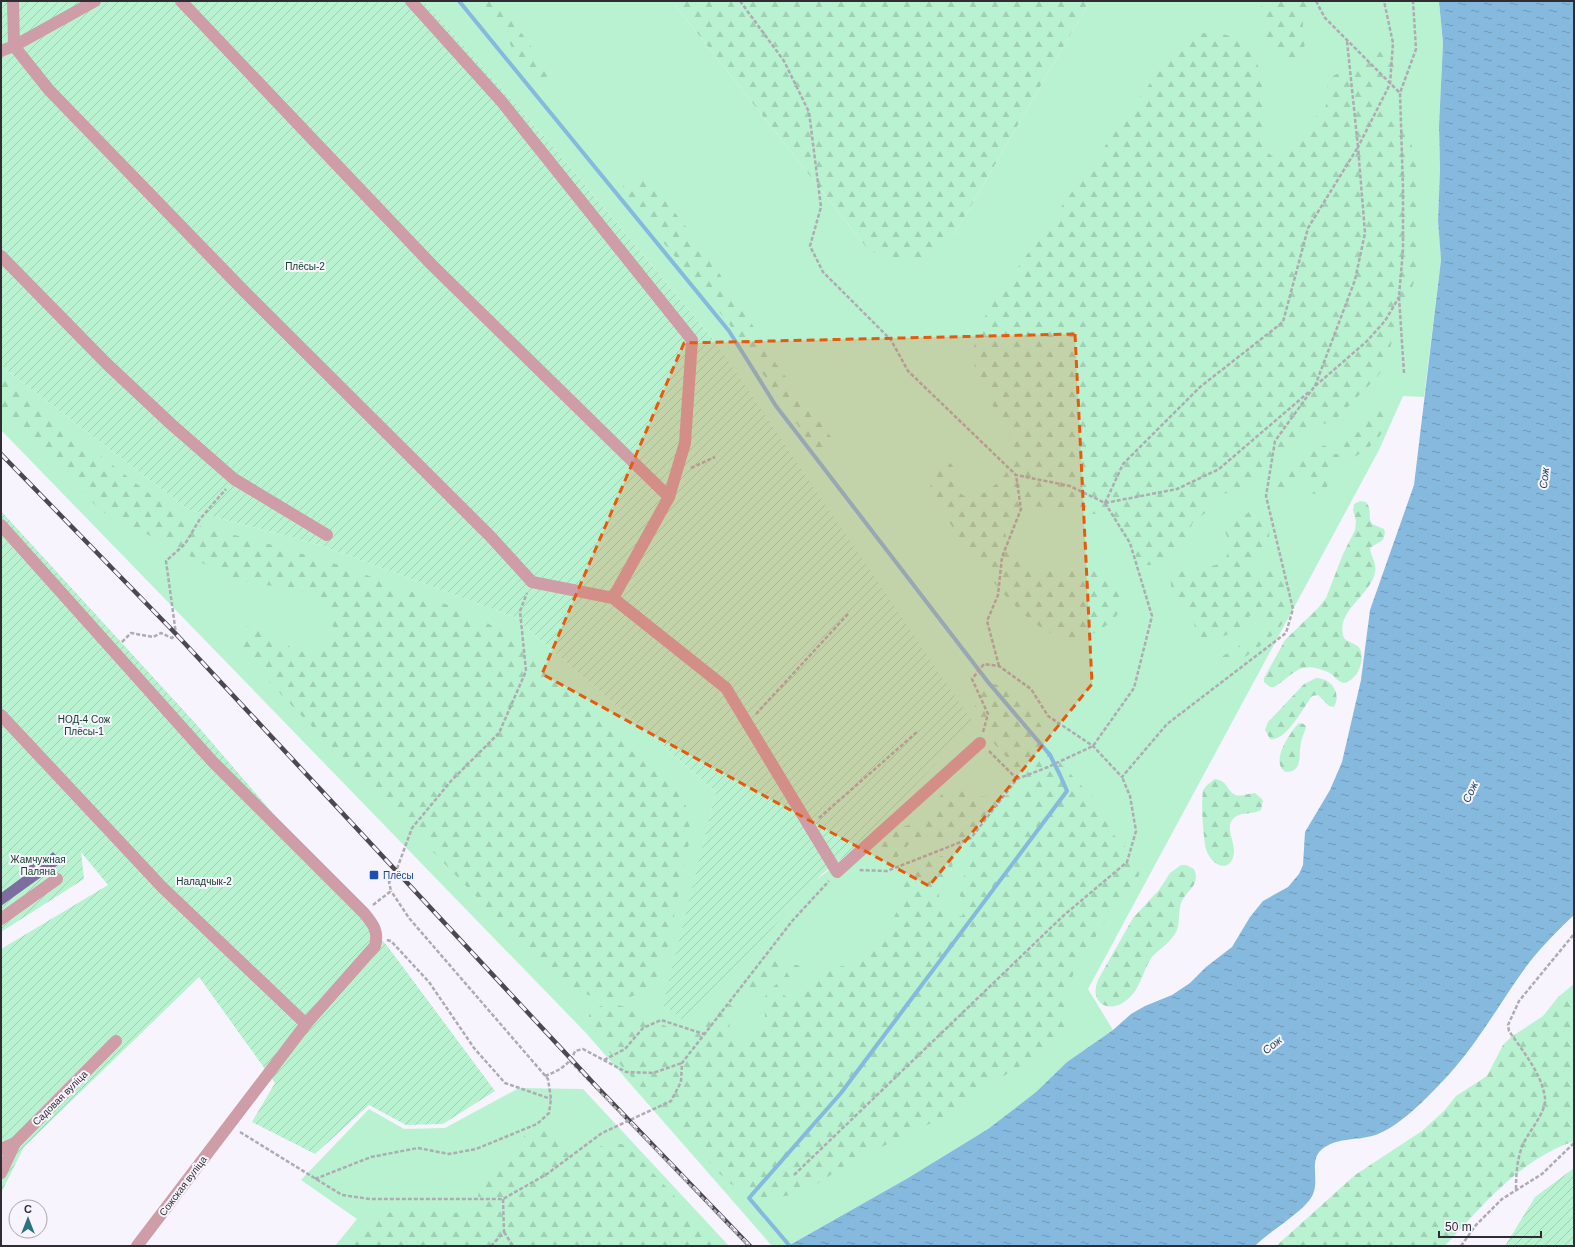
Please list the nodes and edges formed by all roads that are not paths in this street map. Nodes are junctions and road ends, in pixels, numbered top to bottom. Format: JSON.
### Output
{"nodes":[{"id":1,"x":13,"y":1,"type":"edge"},
{"id":2,"x":94,"y":1,"type":"edge"},
{"id":3,"x":181,"y":1,"type":"edge"},
{"id":4,"x":411,"y":1,"type":"edge"},
{"id":5,"x":14,"y":46,"type":"junction"},
{"id":6,"x":1,"y":51,"type":"edge"},
{"id":7,"x":1,"y":256,"type":"edge"},
{"id":8,"x":669,"y":497,"type":"junction"},
{"id":9,"x":1,"y":525,"type":"edge"},
{"id":10,"x":327,"y":535,"type":"dead end"},
{"id":11,"x":613,"y":598,"type":"junction"},
{"id":12,"x":1,"y":715,"type":"edge"},
{"id":13,"x":980,"y":743,"type":"road end"},
{"id":14,"x":57,"y":879,"type":"dead end"},
{"id":15,"x":1,"y":919,"type":"edge"},
{"id":16,"x":306,"y":1024,"type":"junction"},
{"id":17,"x":116,"y":1041,"type":"dead end"},
{"id":18,"x":15,"y":1143,"type":"junction"},
{"id":19,"x":1,"y":1149,"type":"edge"},
{"id":20,"x":1,"y":1172,"type":"edge"},
{"id":21,"x":138,"y":1246,"type":"edge"}],
"edges":[{"from":1,"to":5,"type":"street"},
{"from":2,"to":5,"type":"street"},
{"from":3,"to":8,"type":"street"},
{"from":4,"to":8,"type":"street"},
{"from":5,"to":6,"type":"street"},
{"from":5,"to":11,"type":"street"},
{"from":7,"to":10,"type":"street"},
{"from":8,"to":11,"type":"street"},
{"from":9,"to":16,"type":"street","name":"Сожская вуліца"},
{"from":11,"to":13,"type":"street"},
{"from":12,"to":16,"type":"street"},
{"from":14,"to":15,"type":"street"},
{"from":16,"to":21,"type":"street","name":"Сожская вуліца"},
{"from":17,"to":18,"type":"street","name":"Садовая вуліца"},
{"from":18,"to":19,"type":"street","name":"Садовая вуліца"},
{"from":18,"to":20,"type":"street"}]}
